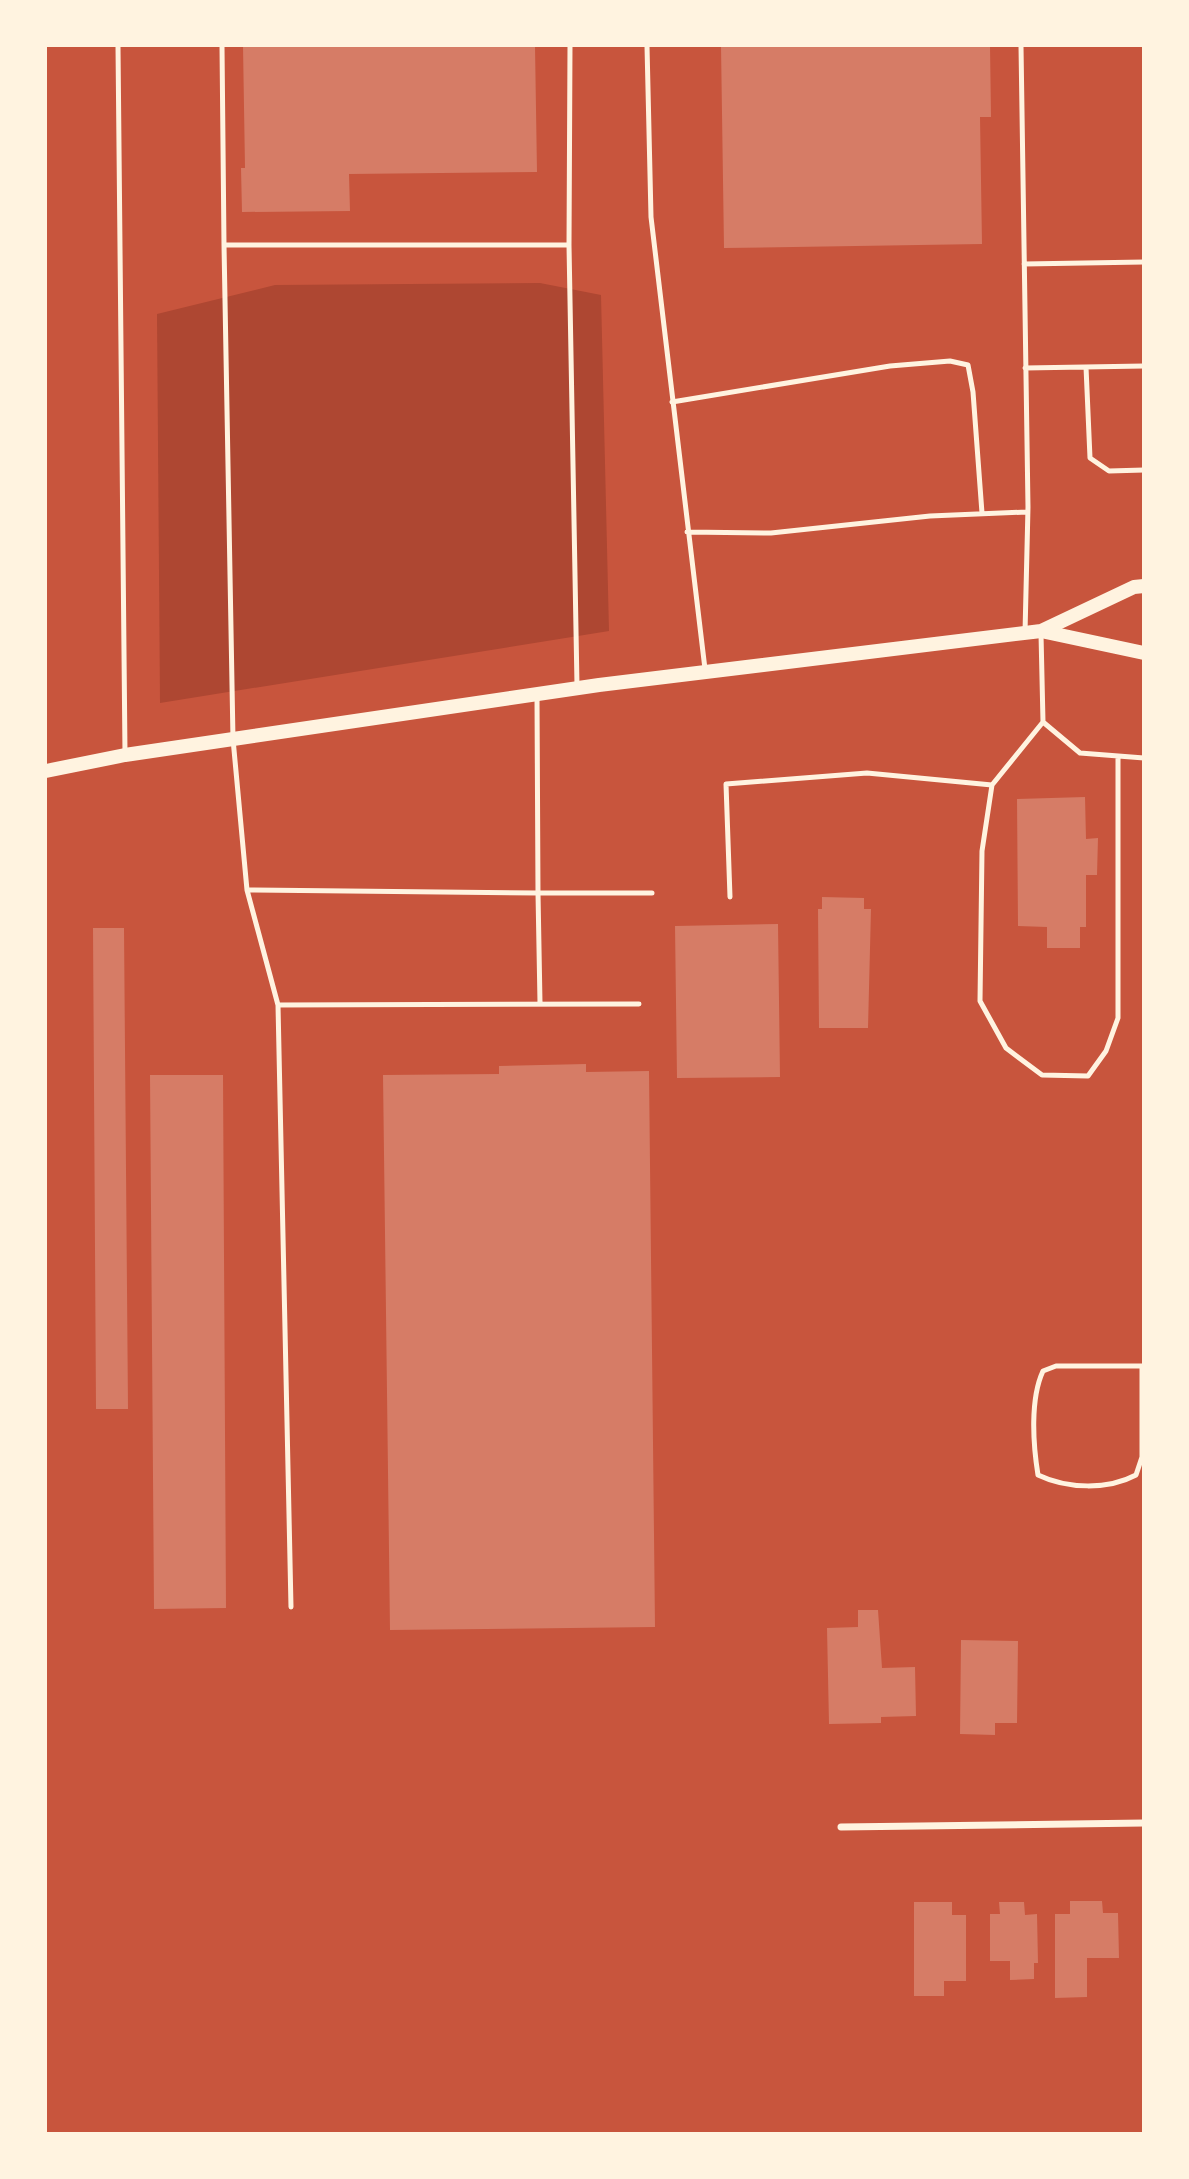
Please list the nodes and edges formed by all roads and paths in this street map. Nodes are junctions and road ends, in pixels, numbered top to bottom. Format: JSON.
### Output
{"nodes":[{"id":1,"x":118,"y":46,"type":"edge"},
{"id":2,"x":222,"y":46,"type":"edge"},
{"id":3,"x":570,"y":46,"type":"edge"},
{"id":4,"x":648,"y":46,"type":"edge"},
{"id":5,"x":1021,"y":46,"type":"edge"},
{"id":6,"x":224,"y":245,"type":"junction"},
{"id":7,"x":569,"y":245,"type":"junction"},
{"id":8,"x":1143,"y":262,"type":"edge"},
{"id":9,"x":1024,"y":264,"type":"junction"},
{"id":10,"x":1143,"y":366,"type":"edge"},
{"id":11,"x":1086,"y":367,"type":"junction"},
{"id":12,"x":1025,"y":368,"type":"junction"},
{"id":13,"x":672,"y":402,"type":"junction"},
{"id":14,"x":1143,"y":470,"type":"edge"},
{"id":15,"x":1027,"y":512,"type":"junction"},
{"id":16,"x":982,"y":513,"type":"junction"},
{"id":17,"x":687,"y":531,"type":"junction"},
{"id":18,"x":1143,"y":586,"type":"edge"},
{"id":19,"x":1041,"y":631,"type":"junction"},
{"id":20,"x":1025,"y":633,"type":"junction"},
{"id":21,"x":1143,"y":653,"type":"edge"},
{"id":22,"x":705,"y":671,"type":"junction"},
{"id":23,"x":578,"y":688,"type":"junction"},
{"id":24,"x":537,"y":694,"type":"junction"},
{"id":25,"x":1043,"y":722,"type":"junction"},
{"id":26,"x":233,"y":738,"type":"junction"},
{"id":27,"x":125,"y":755,"type":"junction"},
{"id":28,"x":1118,"y":757,"type":"junction"},
{"id":29,"x":1143,"y":758,"type":"edge"},
{"id":30,"x":46,"y":771,"type":"edge"},
{"id":31,"x":992,"y":785,"type":"junction"},
{"id":32,"x":247,"y":890,"type":"junction"},
{"id":33,"x":538,"y":893,"type":"junction"},
{"id":34,"x":652,"y":893,"type":"dead end"},
{"id":35,"x":730,"y":897,"type":"dead end"},
{"id":36,"x":540,"y":1003,"type":"junction"},
{"id":37,"x":639,"y":1004,"type":"dead end"},
{"id":38,"x":278,"y":1005,"type":"junction"},
{"id":39,"x":1143,"y":1366,"type":"edge"},
{"id":40,"x":291,"y":1607,"type":"dead end"},
{"id":41,"x":1143,"y":1823,"type":"edge"},
{"id":42,"x":841,"y":1827,"type":"dead end"}],
"edges":[{"from":1,"to":27,"type":"lane"},
{"from":2,"to":6,"type":"lane"},
{"from":3,"to":7,"type":"lane"},
{"from":4,"to":13,"type":"lane"},
{"from":5,"to":9,"type":"lane"},
{"from":6,"to":7,"type":"lane"},
{"from":6,"to":26,"type":"lane"},
{"from":7,"to":23,"type":"lane"},
{"from":8,"to":9,"type":"lane"},
{"from":9,"to":12,"type":"lane"},
{"from":10,"to":11,"type":"lane"},
{"from":11,"to":12,"type":"lane"},
{"from":11,"to":14,"type":"lane"},
{"from":12,"to":15,"type":"lane"},
{"from":13,"to":16,"type":"lane"},
{"from":13,"to":17,"type":"lane"},
{"from":15,"to":16,"type":"lane"},
{"from":15,"to":20,"type":"lane"},
{"from":16,"to":17,"type":"lane"},
{"from":17,"to":22,"type":"lane"},
{"from":18,"to":19,"type":"main road"},
{"from":19,"to":20,"type":"main road"},
{"from":19,"to":21,"type":"main road"},
{"from":19,"to":25,"type":"lane"},
{"from":20,"to":22,"type":"main road"},
{"from":22,"to":23,"type":"main road"},
{"from":23,"to":24,"type":"main road"},
{"from":24,"to":26,"type":"main road"},
{"from":24,"to":33,"type":"lane"},
{"from":25,"to":28,"type":"lane"},
{"from":25,"to":31,"type":"lane"},
{"from":26,"to":27,"type":"main road"},
{"from":26,"to":32,"type":"lane"},
{"from":27,"to":30,"type":"main road"},
{"from":28,"to":29,"type":"lane"},
{"from":28,"to":31,"type":"lane"},
{"from":31,"to":35,"type":"lane"},
{"from":32,"to":33,"type":"lane"},
{"from":32,"to":38,"type":"lane"},
{"from":33,"to":34,"type":"lane"},
{"from":33,"to":36,"type":"lane"},
{"from":36,"to":37,"type":"lane"},
{"from":36,"to":38,"type":"lane"},
{"from":38,"to":40,"type":"lane"},
{"from":39,"to":39,"type":"lane"},
{"from":41,"to":42,"type":"street"}]}
